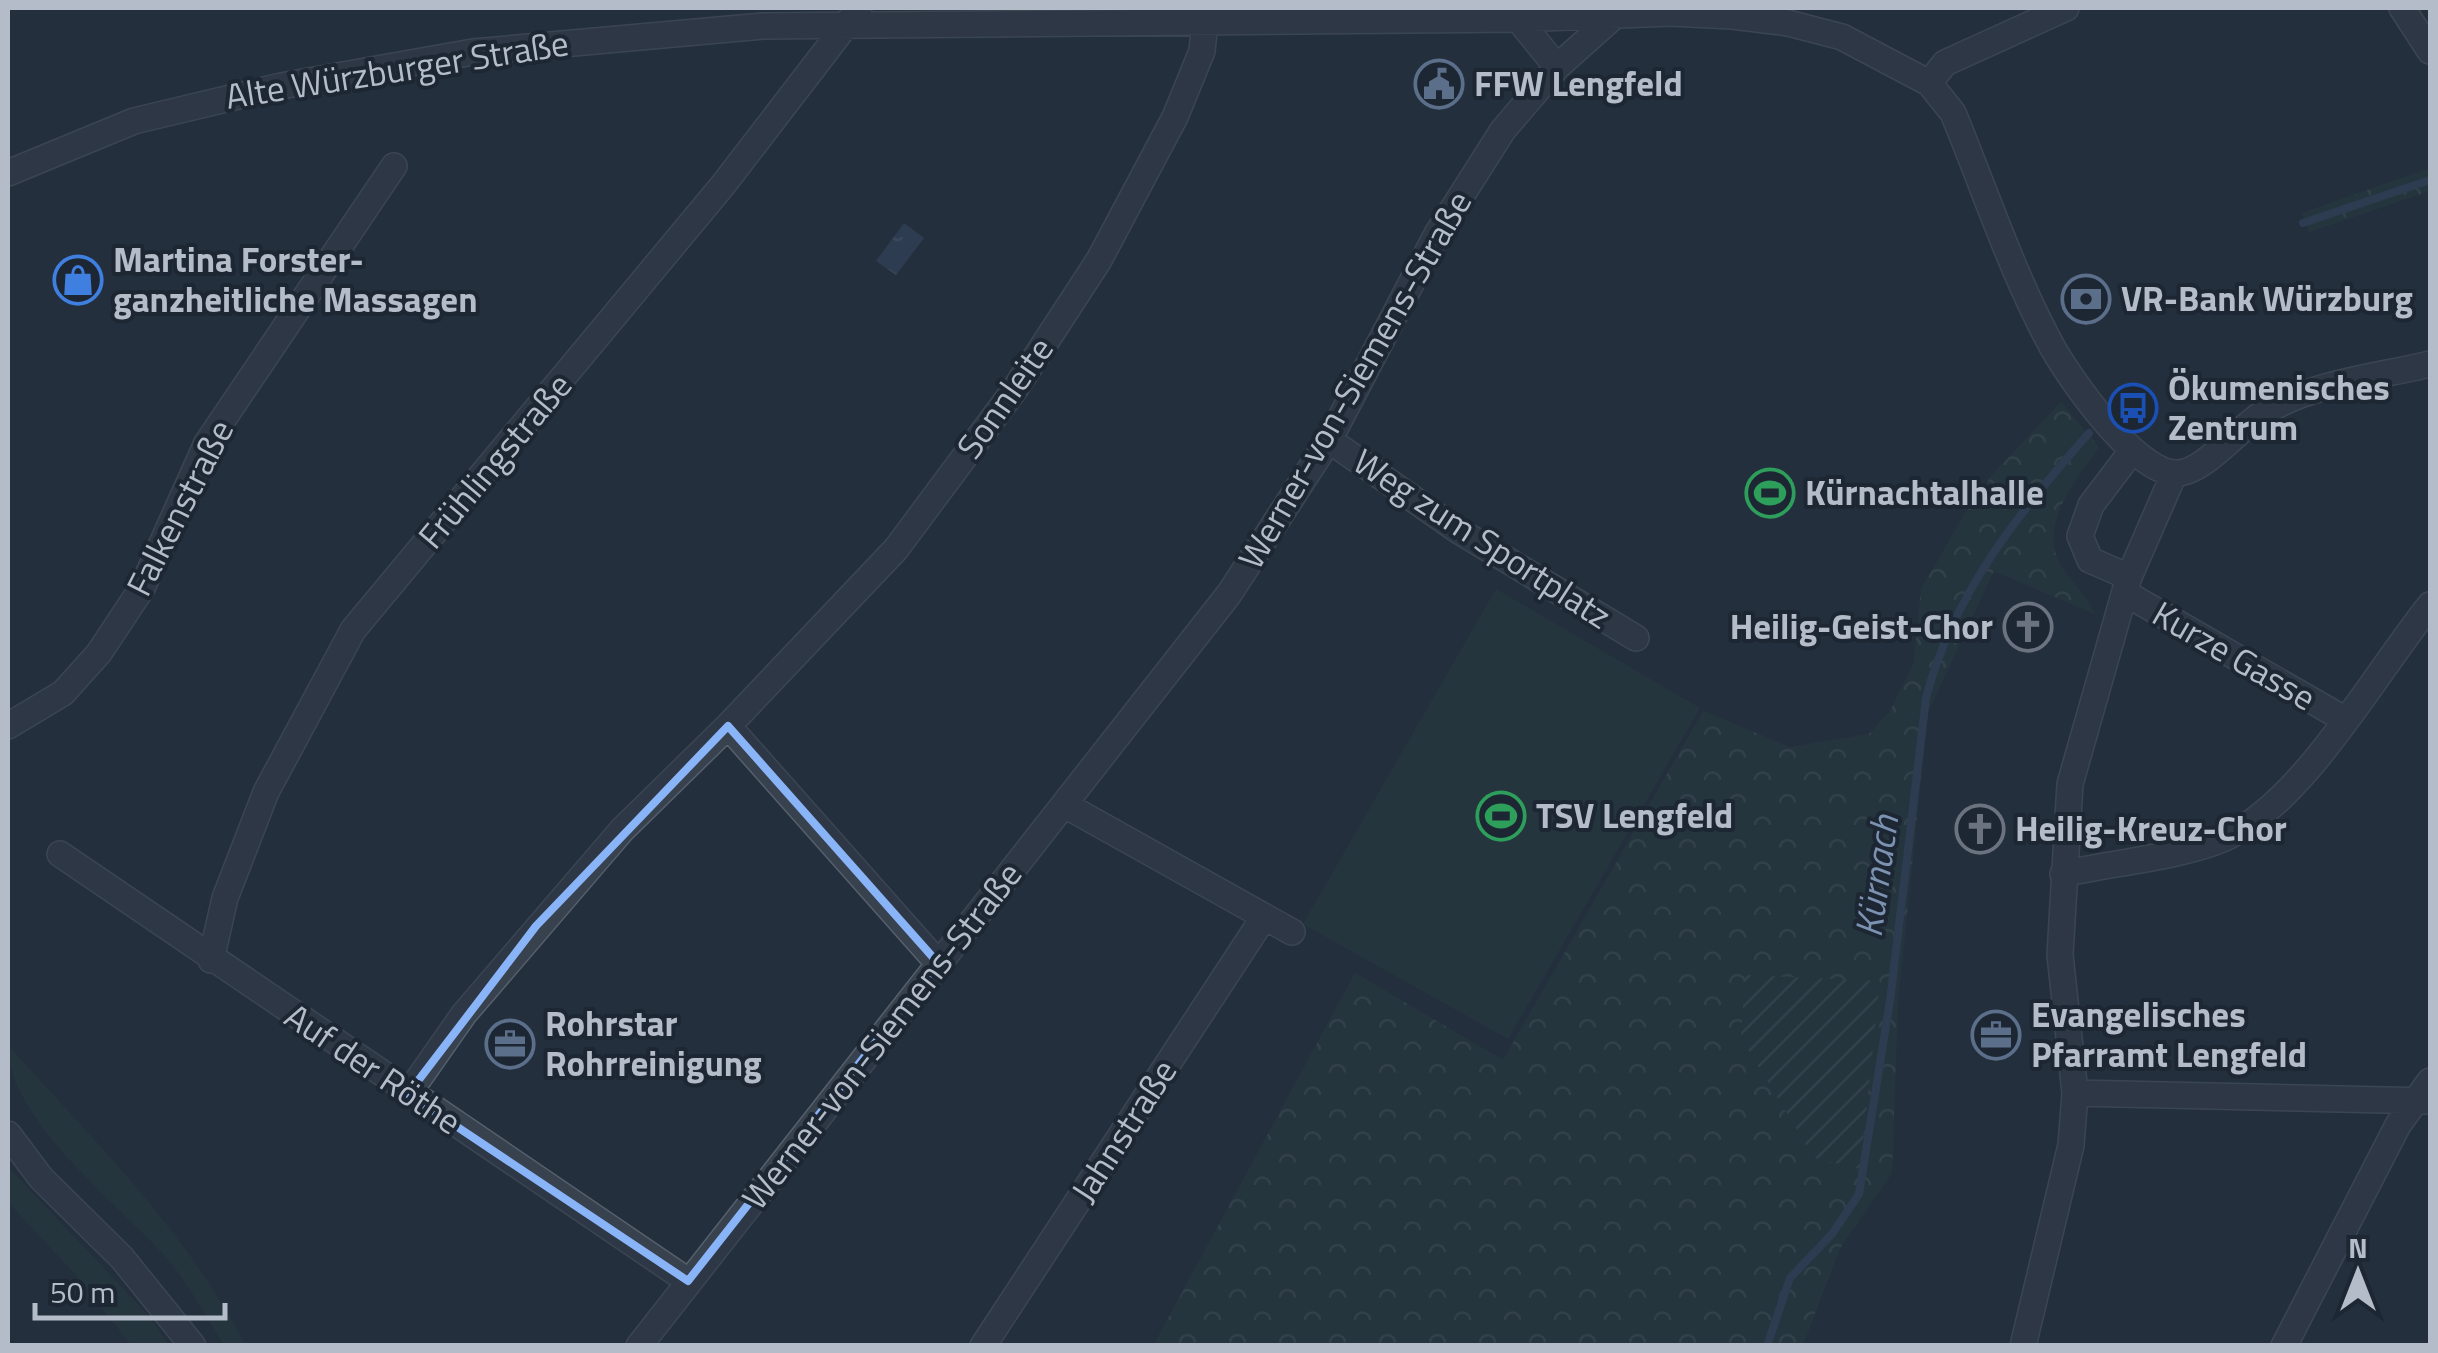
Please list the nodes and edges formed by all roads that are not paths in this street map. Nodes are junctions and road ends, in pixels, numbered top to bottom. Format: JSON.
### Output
{"nodes":[{"id":1,"x":2066,"y":8,"type":"edge"},
{"id":2,"x":2402,"y":8,"type":"edge"},
{"id":3,"x":1609,"y":12,"type":"edge"},
{"id":4,"x":851,"y":17,"type":"edge"},
{"id":5,"x":1518,"y":19,"type":"junction"},
{"id":6,"x":1205,"y":21,"type":"junction"},
{"id":7,"x":2430,"y":51,"type":"edge"},
{"id":8,"x":1556,"y":67,"type":"junction"},
{"id":9,"x":1929,"y":83,"type":"junction"},
{"id":10,"x":394,"y":166,"type":"dead end"},
{"id":11,"x":8,"y":173,"type":"edge"},
{"id":12,"x":2430,"y":364,"type":"edge"},
{"id":13,"x":1329,"y":440,"type":"junction"},
{"id":14,"x":2132,"y":451,"type":"junction"},
{"id":15,"x":2174,"y":474,"type":"junction"},
{"id":16,"x":2127,"y":585,"type":"junction"},
{"id":17,"x":2430,"y":604,"type":"edge"},
{"id":18,"x":1636,"y":638,"type":"dead end"},
{"id":19,"x":2344,"y":719,"type":"junction"},
{"id":20,"x":8,"y":726,"type":"edge"},
{"id":21,"x":728,"y":726,"type":"junction"},
{"id":22,"x":1065,"y":805,"type":"junction"},
{"id":23,"x":60,"y":854,"type":"dead end"},
{"id":24,"x":2063,"y":874,"type":"junction"},
{"id":25,"x":1264,"y":917,"type":"junction"},
{"id":26,"x":1292,"y":932,"type":"dead end"},
{"id":27,"x":211,"y":960,"type":"junction"},
{"id":28,"x":938,"y":963,"type":"junction"},
{"id":29,"x":2075,"y":1092,"type":"junction"},
{"id":30,"x":408,"y":1094,"type":"junction"},
{"id":31,"x":2428,"y":1094,"type":"edge"},
{"id":32,"x":8,"y":1134,"type":"edge"},
{"id":33,"x":688,"y":1281,"type":"junction"},
{"id":34,"x":193,"y":1346,"type":"edge"},
{"id":35,"x":639,"y":1346,"type":"edge"},
{"id":36,"x":983,"y":1346,"type":"edge"},
{"id":37,"x":2023,"y":1346,"type":"edge"},
{"id":38,"x":2284,"y":1346,"type":"edge"}],
"edges":[{"from":1,"to":9,"type":"street"},
{"from":2,"to":7,"type":"street"},
{"from":3,"to":5,"type":"street","name":"Alte Würzburger Straße"},
{"from":3,"to":8,"type":"street","name":"Werner-von-Siemens-Straße"},
{"from":3,"to":9,"type":"street"},
{"from":4,"to":6,"type":"street","name":"Alte Würzburger Straße"},
{"from":4,"to":11,"type":"street","name":"Alte Würzburger Straße"},
{"from":4,"to":27,"type":"street","name":"Frühlingstraße"},
{"from":5,"to":6,"type":"street","name":"Alte Würzburger Straße"},
{"from":5,"to":8,"type":"street"},
{"from":6,"to":21,"type":"street","name":"Sonnleite"},
{"from":8,"to":13,"type":"street","name":"Werner-von-Siemens-Straße"},
{"from":9,"to":14,"type":"street"},
{"from":10,"to":20,"type":"street","name":"Falkenstraße"},
{"from":12,"to":15,"type":"street"},
{"from":13,"to":18,"type":"street","name":"Weg zum Sportplatz"},
{"from":13,"to":22,"type":"street","name":"Werner-von-Siemens-Straße"},
{"from":14,"to":15,"type":"street"},
{"from":14,"to":16,"type":"street","name":"Kurze Gasse"},
{"from":15,"to":16,"type":"street"},
{"from":16,"to":19,"type":"street","name":"Kurze Gasse"},
{"from":16,"to":24,"type":"street"},
{"from":17,"to":19,"type":"street"},
{"from":19,"to":24,"type":"street"},
{"from":21,"to":28,"type":"street"},
{"from":21,"to":30,"type":"street","name":"Sonnleite"},
{"from":22,"to":25,"type":"street"},
{"from":22,"to":28,"type":"street","name":"Werner-von-Siemens-Straße"},
{"from":23,"to":27,"type":"street","name":"Auf der Röthe"},
{"from":24,"to":29,"type":"street"},
{"from":25,"to":26,"type":"street"},
{"from":25,"to":36,"type":"street","name":"Jahnstraße"},
{"from":27,"to":30,"type":"street","name":"Auf der Röthe"},
{"from":28,"to":33,"type":"street","name":"Werner-von-Siemens-Straße"},
{"from":29,"to":31,"type":"street"},
{"from":29,"to":37,"type":"street"},
{"from":30,"to":33,"type":"street","name":"Auf der Röthe"},
{"from":31,"to":38,"type":"street"},
{"from":32,"to":34,"type":"street"},
{"from":33,"to":35,"type":"street","name":"Werner-von-Siemens-Straße"}]}
